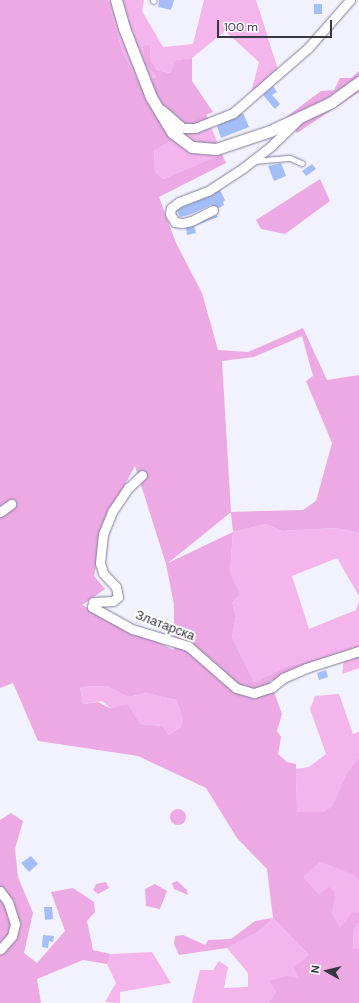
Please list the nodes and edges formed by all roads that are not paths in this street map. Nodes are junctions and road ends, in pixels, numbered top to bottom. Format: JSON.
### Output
{"nodes":[{"id":1,"x":116,"y":0,"type":"edge"},
{"id":2,"x":350,"y":0,"type":"edge"},
{"id":3,"x":359,"y":82,"type":"edge"},
{"id":4,"x":151,"y":97,"type":"junction"},
{"id":5,"x":298,"y":120,"type":"junction"},
{"id":6,"x":251,"y":162,"type":"junction"},
{"id":7,"x":302,"y":163,"type":"dead end"},
{"id":8,"x":213,"y":210,"type":"dead end"},
{"id":9,"x":142,"y":475,"type":"dead end"},
{"id":10,"x":11,"y":504,"type":"dead end"},
{"id":11,"x":0,"y":512,"type":"edge"},
{"id":12,"x":359,"y":651,"type":"edge"},
{"id":13,"x":0,"y":891,"type":"edge"},
{"id":14,"x":0,"y":950,"type":"edge"}],
"edges":[{"from":1,"to":4,"type":"street"},
{"from":2,"to":4,"type":"street"},
{"from":3,"to":5,"type":"street"},
{"from":4,"to":5,"type":"street"},
{"from":5,"to":6,"type":"street"},
{"from":6,"to":7,"type":"lane"},
{"from":6,"to":8,"type":"street"},
{"from":9,"to":12,"type":"street","name":"Златарска"},
{"from":10,"to":11,"type":"street"},
{"from":13,"to":14,"type":"street"}]}
